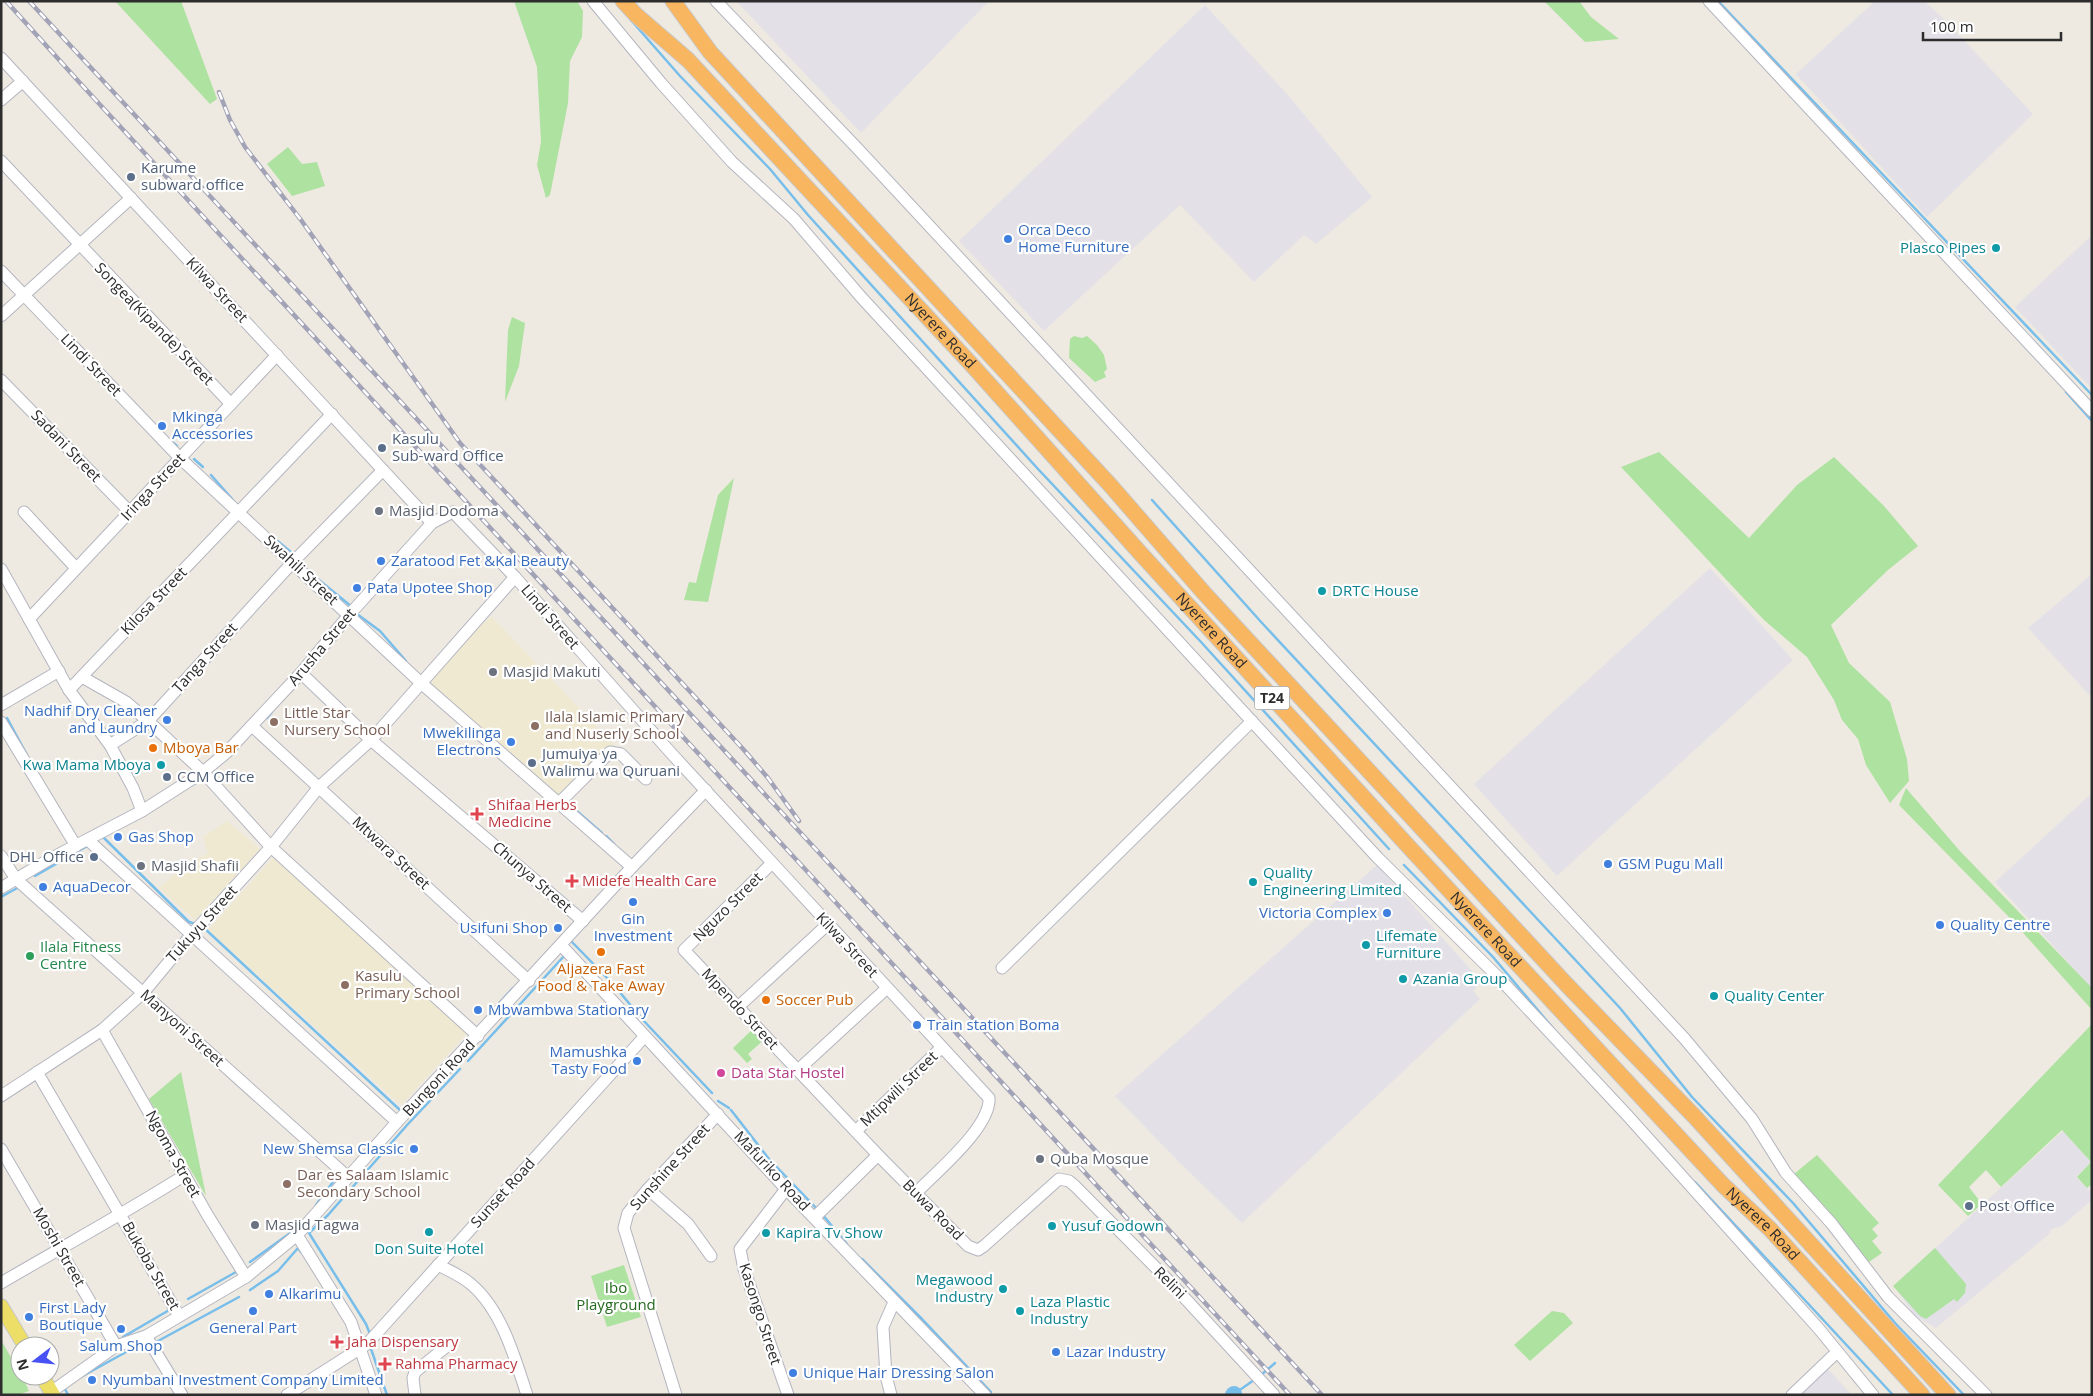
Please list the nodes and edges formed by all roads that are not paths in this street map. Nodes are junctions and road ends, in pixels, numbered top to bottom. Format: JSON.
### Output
{"nodes":[{"id":1,"x":593,"y":1,"type":"edge"},
{"id":2,"x":623,"y":1,"type":"edge"},
{"id":3,"x":674,"y":1,"type":"edge"},
{"id":4,"x":716,"y":1,"type":"edge"},
{"id":5,"x":1709,"y":1,"type":"edge"},
{"id":6,"x":1,"y":58,"type":"edge"},
{"id":7,"x":23,"y":81,"type":"junction"},
{"id":8,"x":1,"y":100,"type":"edge"},
{"id":9,"x":1,"y":161,"type":"edge"},
{"id":10,"x":131,"y":198,"type":"junction"},
{"id":11,"x":78,"y":244,"type":"junction"},
{"id":12,"x":1,"y":271,"type":"edge"},
{"id":13,"x":23,"y":295,"type":"junction"},
{"id":14,"x":1,"y":316,"type":"edge"},
{"id":15,"x":277,"y":355,"type":"junction"},
{"id":16,"x":1,"y":380,"type":"edge"},
{"id":17,"x":231,"y":404,"type":"junction"},
{"id":18,"x":2092,"y":411,"type":"edge"},
{"id":19,"x":332,"y":414,"type":"junction"},
{"id":20,"x":180,"y":458,"type":"junction"},
{"id":21,"x":383,"y":470,"type":"junction"},
{"id":22,"x":24,"y":512,"type":"dead end"},
{"id":23,"x":130,"y":512,"type":"junction"},
{"id":24,"x":239,"y":513,"type":"junction"},
{"id":25,"x":432,"y":523,"type":"junction"},
{"id":26,"x":292,"y":563,"type":"junction"},
{"id":27,"x":76,"y":568,"type":"junction"},
{"id":28,"x":1,"y":569,"type":"edge"},
{"id":29,"x":515,"y":577,"type":"junction"},
{"id":30,"x":349,"y":615,"type":"junction"},
{"id":31,"x":29,"y":619,"type":"junction"},
{"id":32,"x":59,"y":671,"type":"junction"},
{"id":33,"x":301,"y":673,"type":"junction"},
{"id":34,"x":82,"y":676,"type":"junction"},
{"id":35,"x":421,"y":682,"type":"junction"},
{"id":36,"x":69,"y":690,"type":"junction"},
{"id":37,"x":1,"y":705,"type":"edge"},
{"id":38,"x":148,"y":721,"type":"junction"},
{"id":39,"x":1252,"y":721,"type":"junction"},
{"id":40,"x":1,"y":722,"type":"edge"},
{"id":41,"x":252,"y":726,"type":"junction"},
{"id":42,"x":372,"y":740,"type":"junction"},
{"id":43,"x":110,"y":745,"type":"junction"},
{"id":44,"x":203,"y":772,"type":"junction"},
{"id":45,"x":646,"y":778,"type":"dead end"},
{"id":46,"x":319,"y":787,"type":"junction"},
{"id":47,"x":706,"y":790,"type":"junction"},
{"id":48,"x":558,"y":804,"type":"junction"},
{"id":49,"x":142,"y":811,"type":"junction"},
{"id":50,"x":88,"y":840,"type":"junction"},
{"id":51,"x":76,"y":846,"type":"junction"},
{"id":52,"x":271,"y":847,"type":"junction"},
{"id":53,"x":1,"y":856,"type":"edge"},
{"id":54,"x":772,"y":863,"type":"junction"},
{"id":55,"x":632,"y":867,"type":"junction"},
{"id":56,"x":16,"y":879,"type":"junction"},
{"id":57,"x":1,"y":888,"type":"edge"},
{"id":58,"x":583,"y":921,"type":"junction"},
{"id":59,"x":828,"y":924,"type":"junction"},
{"id":60,"x":192,"y":934,"type":"junction"},
{"id":61,"x":561,"y":945,"type":"junction"},
{"id":62,"x":684,"y":950,"type":"joint"},
{"id":63,"x":1002,"y":968,"type":"dead end"},
{"id":64,"x":529,"y":981,"type":"junction"},
{"id":65,"x":887,"y":988,"type":"junction"},
{"id":66,"x":143,"y":993,"type":"junction"},
{"id":67,"x":738,"y":1007,"type":"junction"},
{"id":68,"x":102,"y":1030,"type":"junction"},
{"id":69,"x":478,"y":1036,"type":"junction"},
{"id":70,"x":645,"y":1036,"type":"junction"},
{"id":71,"x":942,"y":1047,"type":"junction"},
{"id":72,"x":798,"y":1070,"type":"junction"},
{"id":73,"x":37,"y":1072,"type":"junction"},
{"id":74,"x":1,"y":1096,"type":"edge"},
{"id":75,"x":718,"y":1114,"type":"junction"},
{"id":76,"x":398,"y":1122,"type":"junction"},
{"id":77,"x":856,"y":1131,"type":"junction"},
{"id":78,"x":1,"y":1149,"type":"edge"},
{"id":79,"x":878,"y":1155,"type":"junction"},
{"id":80,"x":185,"y":1175,"type":"junction"},
{"id":81,"x":348,"y":1177,"type":"junction"},
{"id":82,"x":1059,"y":1179,"type":"joint"},
{"id":83,"x":648,"y":1189,"type":"junction"},
{"id":84,"x":786,"y":1189,"type":"junction"},
{"id":85,"x":916,"y":1193,"type":"junction"},
{"id":86,"x":122,"y":1215,"type":"junction"},
{"id":87,"x":815,"y":1217,"type":"junction"},
{"id":88,"x":297,"y":1236,"type":"junction"},
{"id":89,"x":60,"y":1248,"type":"junction"},
{"id":90,"x":711,"y":1256,"type":"dead end"},
{"id":91,"x":438,"y":1265,"type":"junction"},
{"id":92,"x":246,"y":1277,"type":"junction"},
{"id":93,"x":1,"y":1284,"type":"edge"},
{"id":94,"x":894,"y":1302,"type":"junction"},
{"id":95,"x":1,"y":1306,"type":"edge"},
{"id":96,"x":180,"y":1316,"type":"junction"},
{"id":97,"x":18,"y":1336,"type":"edge"},
{"id":98,"x":146,"y":1336,"type":"junction"},
{"id":99,"x":116,"y":1346,"type":"junction"},
{"id":100,"x":447,"y":1346,"type":"dead end"},
{"id":101,"x":360,"y":1348,"type":"junction"},
{"id":102,"x":1837,"y":1352,"type":"junction"},
{"id":103,"x":52,"y":1393,"type":"edge"},
{"id":104,"x":182,"y":1395,"type":"edge"},
{"id":105,"x":287,"y":1395,"type":"edge"},
{"id":106,"x":376,"y":1395,"type":"edge"},
{"id":107,"x":415,"y":1395,"type":"edge"},
{"id":108,"x":527,"y":1395,"type":"edge"},
{"id":109,"x":676,"y":1395,"type":"edge"},
{"id":110,"x":788,"y":1395,"type":"edge"},
{"id":111,"x":891,"y":1395,"type":"edge"},
{"id":112,"x":985,"y":1395,"type":"edge"},
{"id":113,"x":1274,"y":1395,"type":"edge"},
{"id":114,"x":1792,"y":1395,"type":"edge"},
{"id":115,"x":1873,"y":1395,"type":"edge"},
{"id":116,"x":1922,"y":1395,"type":"edge"},
{"id":117,"x":1948,"y":1395,"type":"edge"},
{"id":118,"x":1986,"y":1395,"type":"edge"}],
"edges":[{"from":1,"to":39,"type":"street"},
{"from":2,"to":116,"type":"highway","name":"Nyerere Road","number":"T24"},
{"from":3,"to":117,"type":"highway","name":"Nyerere Road","number":"T24"},
{"from":4,"to":118,"type":"street"},
{"from":5,"to":18,"type":"street"},
{"from":6,"to":7,"type":"street","name":"Kilwa Street"},
{"from":7,"to":8,"type":"street"},
{"from":7,"to":10,"type":"street","name":"Kilwa Street"},
{"from":9,"to":11,"type":"street","name":"Songea(Kipande) Street"},
{"from":10,"to":11,"type":"street"},
{"from":10,"to":15,"type":"street","name":"Kilwa Street"},
{"from":11,"to":13,"type":"street"},
{"from":11,"to":17,"type":"street","name":"Songea(Kipande) Street"},
{"from":12,"to":13,"type":"street","name":"Lindi Street"},
{"from":13,"to":14,"type":"street"},
{"from":13,"to":20,"type":"street","name":"Lindi Street"},
{"from":15,"to":17,"type":"street","name":"Iringa Street"},
{"from":15,"to":19,"type":"street","name":"Kilwa Street"},
{"from":16,"to":23,"type":"street","name":"Sadani Street"},
{"from":17,"to":20,"type":"street","name":"Iringa Street"},
{"from":19,"to":21,"type":"street","name":"Kilwa Street"},
{"from":19,"to":24,"type":"street","name":"Kilosa Street"},
{"from":20,"to":23,"type":"street","name":"Iringa Street"},
{"from":20,"to":24,"type":"street","name":"Swahili Street"},
{"from":21,"to":25,"type":"street","name":"Kilwa Street"},
{"from":21,"to":26,"type":"street","name":"Tanga Street"},
{"from":22,"to":27,"type":"street"},
{"from":23,"to":27,"type":"street","name":"Iringa Street"},
{"from":24,"to":26,"type":"street","name":"Swahili Street"},
{"from":24,"to":34,"type":"street","name":"Kilosa Street"},
{"from":25,"to":29,"type":"street","name":"Lindi Street"},
{"from":25,"to":30,"type":"street","name":"Arusha Street"},
{"from":26,"to":30,"type":"street","name":"Swahili Street"},
{"from":26,"to":38,"type":"street","name":"Tanga Street"},
{"from":27,"to":31,"type":"street","name":"Iringa Street"},
{"from":28,"to":31,"type":"street"},
{"from":29,"to":35,"type":"street","name":"Tukuyu Street"},
{"from":29,"to":47,"type":"street","name":"Lindi Street"},
{"from":30,"to":33,"type":"street","name":"Arusha Street"},
{"from":30,"to":35,"type":"street","name":"Swahili Street"},
{"from":31,"to":32,"type":"street"},
{"from":32,"to":36,"type":"street"},
{"from":32,"to":37,"type":"street"},
{"from":33,"to":41,"type":"street","name":"Arusha Street"},
{"from":33,"to":42,"type":"street","name":"Chunya Street"},
{"from":34,"to":36,"type":"street","name":"Kilosa Street"},
{"from":34,"to":38,"type":"street"},
{"from":35,"to":42,"type":"street","name":"Tukuyu Street"},
{"from":35,"to":48,"type":"street"},
{"from":36,"to":43,"type":"street"},
{"from":38,"to":43,"type":"street","name":"Tanga Street"},
{"from":38,"to":44,"type":"street"},
{"from":39,"to":63,"type":"street"},
{"from":39,"to":102,"type":"street"},
{"from":40,"to":51,"type":"street"},
{"from":41,"to":44,"type":"street","name":"Arusha Street"},
{"from":41,"to":46,"type":"street","name":"Mtwara Street"},
{"from":42,"to":46,"type":"street","name":"Tukuyu Street"},
{"from":42,"to":58,"type":"street","name":"Chunya Street"},
{"from":43,"to":49,"type":"street"},
{"from":44,"to":49,"type":"street","name":"Arusha Street"},
{"from":44,"to":52,"type":"street"},
{"from":45,"to":48,"type":"street"},
{"from":46,"to":52,"type":"street","name":"Tukuyu Street"},
{"from":46,"to":64,"type":"street","name":"Mtwara Street"},
{"from":47,"to":54,"type":"street","name":"Kilwa Street"},
{"from":47,"to":55,"type":"street","name":"Bungoni Road"},
{"from":48,"to":55,"type":"street"},
{"from":49,"to":50,"type":"street","name":"Arusha Street"},
{"from":50,"to":51,"type":"street","name":"Arusha Street"},
{"from":50,"to":60,"type":"street"},
{"from":51,"to":56,"type":"street","name":"Arusha Street"},
{"from":52,"to":60,"type":"street","name":"Tukuyu Street"},
{"from":52,"to":69,"type":"street"},
{"from":53,"to":56,"type":"street","name":"Manyoni Street"},
{"from":54,"to":59,"type":"street","name":"Kilwa Street"},
{"from":54,"to":62,"type":"street","name":"Nguzo Street"},
{"from":55,"to":58,"type":"street","name":"Bungoni Road"},
{"from":56,"to":57,"type":"street","name":"Arusha Street"},
{"from":56,"to":66,"type":"street","name":"Manyoni Street"},
{"from":58,"to":61,"type":"street","name":"Bungoni Road"},
{"from":59,"to":65,"type":"street","name":"Kilwa Street"},
{"from":59,"to":67,"type":"street"},
{"from":60,"to":66,"type":"street","name":"Tukuyu Street"},
{"from":60,"to":76,"type":"street"},
{"from":61,"to":64,"type":"street","name":"Bungoni Road"},
{"from":61,"to":70,"type":"street","name":"Mafuriko Road"},
{"from":62,"to":67,"type":"street","name":"Mpendo Street"},
{"from":64,"to":69,"type":"street","name":"Bungoni Road"},
{"from":65,"to":71,"type":"street","name":"Kilwa Street"},
{"from":65,"to":72,"type":"street"},
{"from":66,"to":68,"type":"street","name":"Tukuyu Street"},
{"from":66,"to":81,"type":"street","name":"Manyoni Street"},
{"from":67,"to":72,"type":"street","name":"Mpendo Street"},
{"from":68,"to":73,"type":"street","name":"Tukuyu Street"},
{"from":68,"to":80,"type":"street","name":"Ngoma Street"},
{"from":69,"to":76,"type":"street","name":"Bungoni Road"},
{"from":70,"to":75,"type":"street","name":"Mafuriko Road"},
{"from":70,"to":91,"type":"street","name":"Sunset Road"},
{"from":71,"to":77,"type":"street","name":"Mtipwili Street"},
{"from":71,"to":85,"type":"street","name":"Kilwa Street"},
{"from":72,"to":77,"type":"street","name":"Mpendo Street"},
{"from":73,"to":74,"type":"street","name":"Tukuyu Street"},
{"from":73,"to":86,"type":"street","name":"Bukoba Street"},
{"from":75,"to":83,"type":"street","name":"Sunshine Street"},
{"from":75,"to":84,"type":"street","name":"Mafuriko Road"},
{"from":76,"to":81,"type":"street","name":"Bungoni Road"},
{"from":77,"to":79,"type":"street","name":"Mpendo Street"},
{"from":78,"to":89,"type":"street","name":"Moshi Street"},
{"from":79,"to":85,"type":"street","name":"Buwa Road"},
{"from":79,"to":87,"type":"street"},
{"from":80,"to":86,"type":"street"},
{"from":80,"to":92,"type":"street","name":"Ngoma Street"},
{"from":81,"to":88,"type":"street","name":"Bungoni Road"},
{"from":82,"to":85,"type":"street","name":"Buwa Road"},
{"from":82,"to":113,"type":"street","name":"Relini"},
{"from":83,"to":90,"type":"street"},
{"from":83,"to":109,"type":"street","name":"Sunshine Street"},
{"from":84,"to":87,"type":"street","name":"Mafuriko Road"},
{"from":84,"to":110,"type":"street","name":"Kasongo Street"},
{"from":86,"to":89,"type":"street"},
{"from":86,"to":96,"type":"street","name":"Bukoba Street"},
{"from":87,"to":94,"type":"street","name":"Mafuriko Road"},
{"from":88,"to":92,"type":"street","name":"Bungoni Road"},
{"from":88,"to":101,"type":"street"},
{"from":89,"to":93,"type":"street"},
{"from":89,"to":99,"type":"street","name":"Moshi Street"},
{"from":91,"to":101,"type":"street","name":"Sunset Road"},
{"from":91,"to":108,"type":"street"},
{"from":92,"to":96,"type":"street","name":"Bungoni Road"},
{"from":94,"to":111,"type":"street"},
{"from":94,"to":112,"type":"street","name":"Mafuriko Road"},
{"from":95,"to":97,"type":"main road"},
{"from":96,"to":98,"type":"street","name":"Bungoni Road"},
{"from":98,"to":99,"type":"street","name":"Bungoni Road"},
{"from":98,"to":104,"type":"street"},
{"from":99,"to":103,"type":"street","name":"Bungoni Road"},
{"from":100,"to":107,"type":"street"},
{"from":101,"to":105,"type":"street","name":"Sunset Road"},
{"from":101,"to":106,"type":"street"},
{"from":102,"to":114,"type":"street"},
{"from":102,"to":115,"type":"street"}]}
